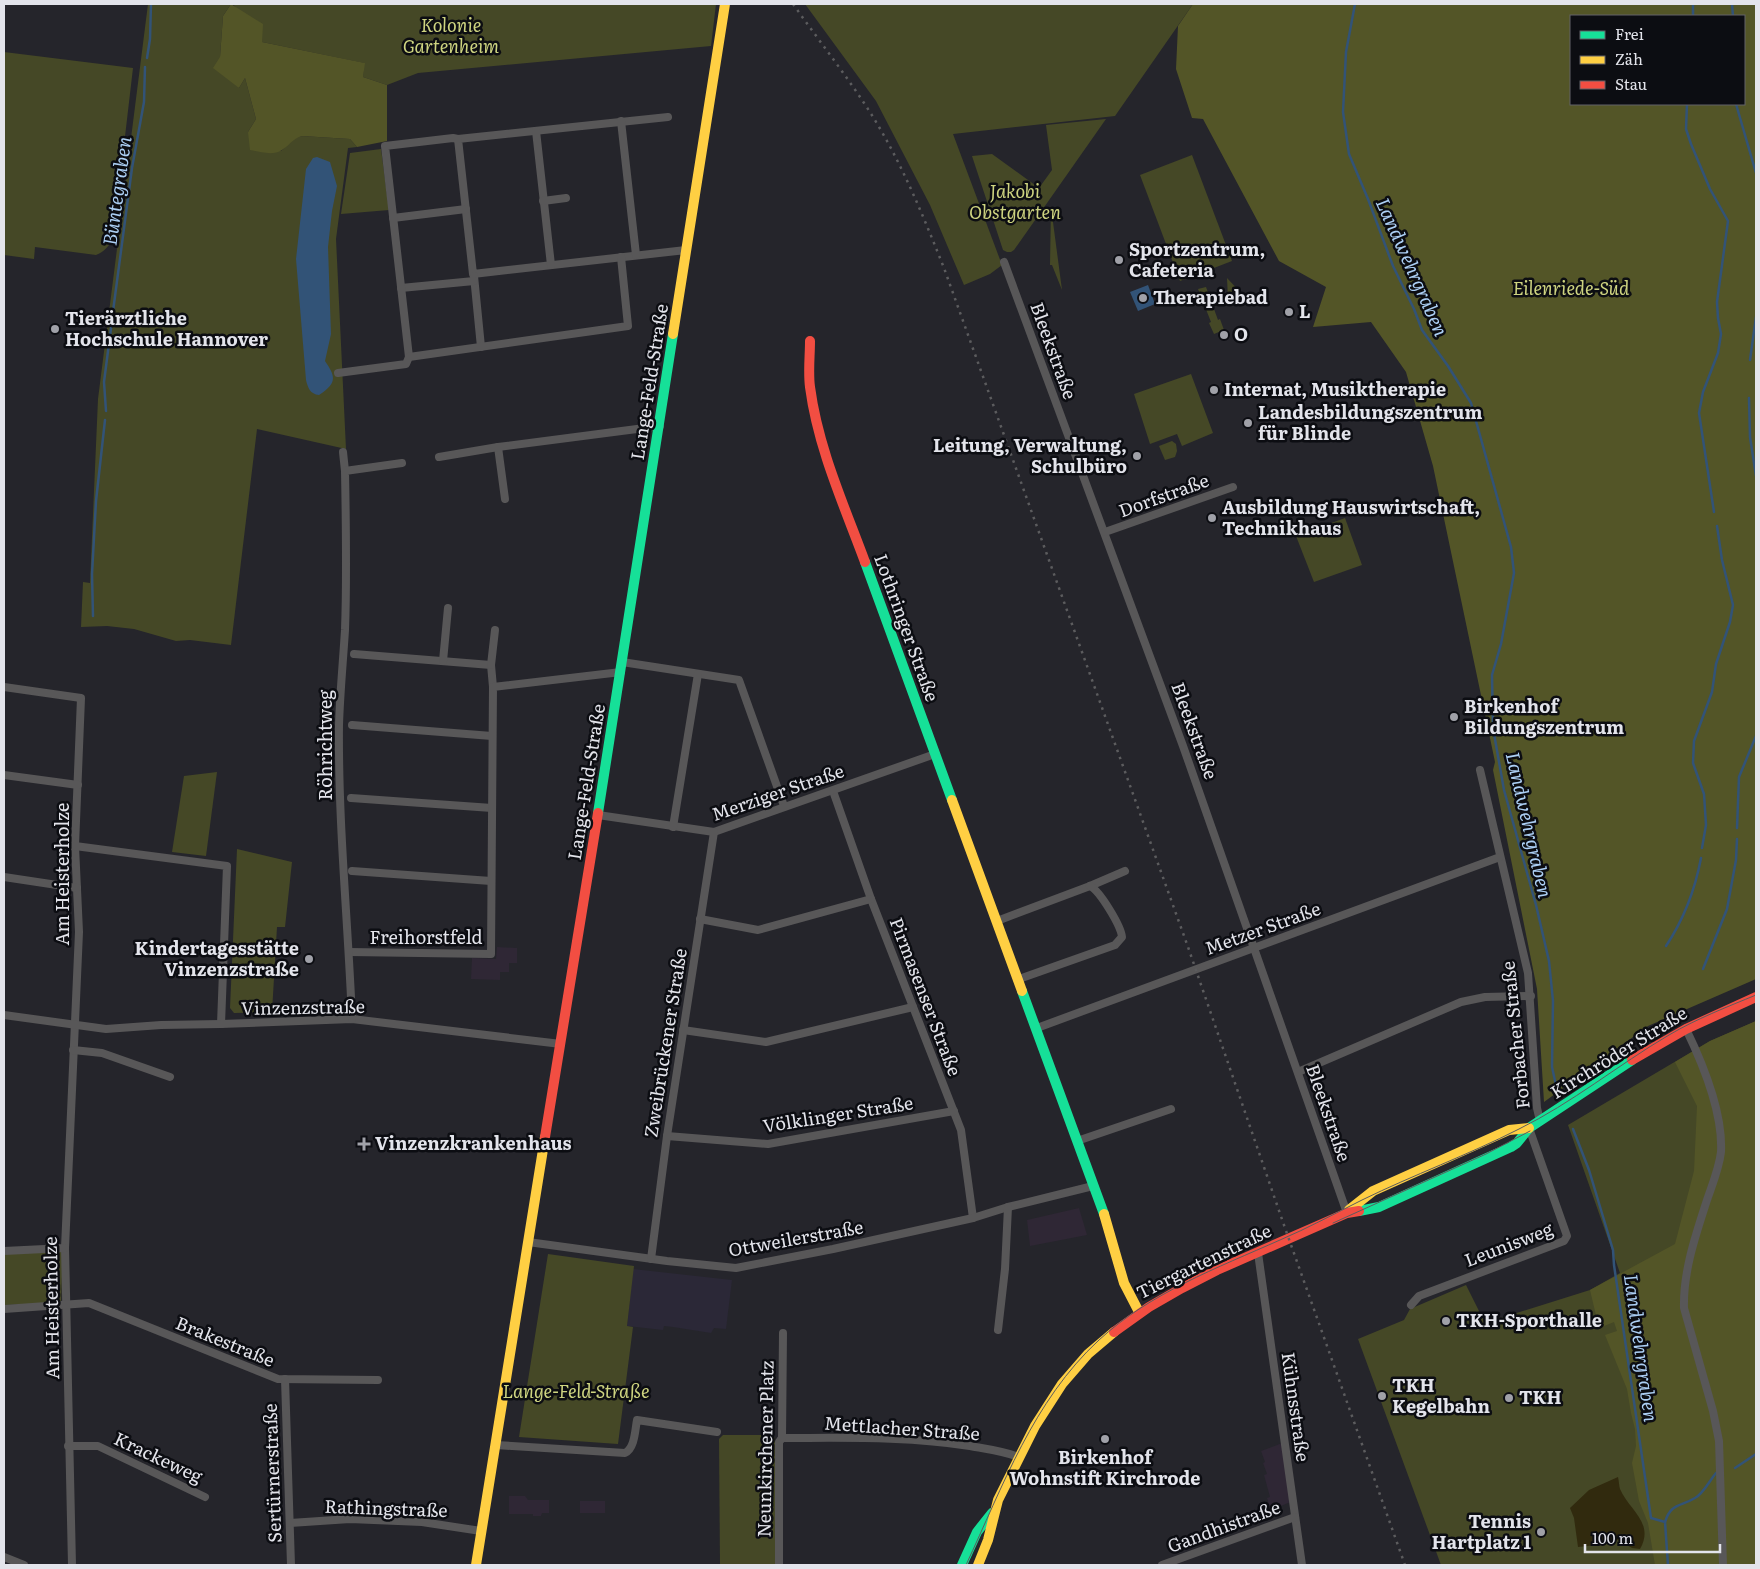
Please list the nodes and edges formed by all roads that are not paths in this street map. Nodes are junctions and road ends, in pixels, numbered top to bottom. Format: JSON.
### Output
{"nodes":[{"id":1,"x":725,"y":4,"type":"edge"},
{"id":2,"x":668,"y":117,"type":"dead end"},
{"id":3,"x":621,"y":121,"type":"junction"},
{"id":4,"x":536,"y":131,"type":"junction"},
{"id":5,"x":458,"y":140,"type":"junction"},
{"id":6,"x":566,"y":198,"type":"dead end"},
{"id":7,"x":543,"y":201,"type":"junction"},
{"id":8,"x":466,"y":209,"type":"junction"},
{"id":9,"x":393,"y":218,"type":"junction"},
{"id":10,"x":686,"y":250,"type":"junction"},
{"id":11,"x":636,"y":255,"type":"junction"},
{"id":12,"x":620,"y":257,"type":"junction"},
{"id":13,"x":1004,"y":262,"type":"dead end"},
{"id":14,"x":551,"y":265,"type":"junction"},
{"id":15,"x":474,"y":277,"type":"junction"},
{"id":16,"x":401,"y":288,"type":"junction"},
{"id":17,"x":810,"y":341,"type":"dead end"},
{"id":18,"x":481,"y":347,"type":"junction"},
{"id":19,"x":409,"y":357,"type":"junction"},
{"id":20,"x":338,"y":373,"type":"dead end"},
{"id":21,"x":660,"y":426,"type":"junction"},
{"id":22,"x":498,"y":446,"type":"junction"},
{"id":23,"x":343,"y":452,"type":"dead end"},
{"id":24,"x":439,"y":457,"type":"dead end"},
{"id":25,"x":402,"y":463,"type":"dead end"},
{"id":26,"x":345,"y":471,"type":"junction"},
{"id":27,"x":1233,"y":487,"type":"dead end"},
{"id":28,"x":505,"y":499,"type":"dead end"},
{"id":29,"x":1105,"y":532,"type":"junction"},
{"id":30,"x":448,"y":608,"type":"dead end"},
{"id":31,"x":495,"y":630,"type":"dead end"},
{"id":32,"x":354,"y":654,"type":"dead end"},
{"id":33,"x":444,"y":661,"type":"junction"},
{"id":34,"x":491,"y":665,"type":"junction"},
{"id":35,"x":621,"y":667,"type":"junction"},
{"id":36,"x":698,"y":674,"type":"junction"},
{"id":37,"x":4,"y":687,"type":"edge"},
{"id":38,"x":493,"y":687,"type":"junction"},
{"id":39,"x":352,"y":725,"type":"dead end"},
{"id":40,"x":492,"y":736,"type":"junction"},
{"id":41,"x":935,"y":754,"type":"junction"},
{"id":42,"x":1480,"y":770,"type":"dead end"},
{"id":43,"x":4,"y":775,"type":"edge"},
{"id":44,"x":78,"y":785,"type":"junction"},
{"id":45,"x":833,"y":791,"type":"junction"},
{"id":46,"x":351,"y":798,"type":"dead end"},
{"id":47,"x":784,"y":806,"type":"junction"},
{"id":48,"x":492,"y":808,"type":"junction"},
{"id":49,"x":598,"y":814,"type":"junction"},
{"id":50,"x":673,"y":827,"type":"junction"},
{"id":51,"x":714,"y":832,"type":"junction"},
{"id":52,"x":75,"y":846,"type":"junction"},
{"id":53,"x":1500,"y":857,"type":"junction"},
{"id":54,"x":352,"y":871,"type":"dead end"},
{"id":55,"x":1125,"y":872,"type":"dead end"},
{"id":56,"x":4,"y":877,"type":"edge"},
{"id":57,"x":491,"y":880,"type":"junction"},
{"id":58,"x":1090,"y":886,"type":"junction"},
{"id":59,"x":77,"y":888,"type":"junction"},
{"id":60,"x":871,"y":899,"type":"junction"},
{"id":61,"x":700,"y":919,"type":"junction"},
{"id":62,"x":997,"y":921,"type":"junction"},
{"id":63,"x":1255,"y":948,"type":"junction"},
{"id":64,"x":349,"y":952,"type":"junction"},
{"id":65,"x":1019,"y":979,"type":"junction"},
{"id":66,"x":1530,"y":996,"type":"junction"},
{"id":67,"x":1756,"y":997,"type":"edge"},
{"id":68,"x":913,"y":1007,"type":"junction"},
{"id":69,"x":4,"y":1015,"type":"edge"},
{"id":70,"x":352,"y":1019,"type":"junction"},
{"id":71,"x":221,"y":1024,"type":"junction"},
{"id":72,"x":74,"y":1025,"type":"junction"},
{"id":73,"x":1037,"y":1028,"type":"junction"},
{"id":74,"x":1686,"y":1029,"type":"junction"},
{"id":75,"x":683,"y":1030,"type":"junction"},
{"id":76,"x":561,"y":1044,"type":"junction"},
{"id":77,"x":73,"y":1050,"type":"junction"},
{"id":78,"x":1298,"y":1072,"type":"junction"},
{"id":79,"x":170,"y":1077,"type":"dead end"},
{"id":80,"x":1171,"y":1109,"type":"dead end"},
{"id":81,"x":954,"y":1111,"type":"junction"},
{"id":82,"x":1540,"y":1121,"type":"junction"},
{"id":83,"x":1529,"y":1128,"type":"junction"},
{"id":84,"x":667,"y":1136,"type":"junction"},
{"id":85,"x":1077,"y":1141,"type":"junction"},
{"id":86,"x":1093,"y":1186,"type":"junction"},
{"id":87,"x":1008,"y":1207,"type":"junction"},
{"id":88,"x":1347,"y":1213,"type":"junction"},
{"id":89,"x":972,"y":1218,"type":"junction"},
{"id":90,"x":528,"y":1242,"type":"junction"},
{"id":91,"x":65,"y":1248,"type":"junction"},
{"id":92,"x":4,"y":1252,"type":"edge"},
{"id":93,"x":1258,"y":1253,"type":"junction"},
{"id":94,"x":651,"y":1259,"type":"junction"},
{"id":95,"x":1411,"y":1305,"type":"dead end"},
{"id":96,"x":66,"y":1306,"type":"junction"},
{"id":97,"x":4,"y":1309,"type":"edge"},
{"id":98,"x":1139,"y":1312,"type":"junction"},
{"id":99,"x":998,"y":1330,"type":"dead end"},
{"id":100,"x":783,"y":1333,"type":"dead end"},
{"id":101,"x":285,"y":1379,"type":"junction"},
{"id":102,"x":378,"y":1380,"type":"dead end"},
{"id":103,"x":717,"y":1432,"type":"dead end"},
{"id":104,"x":782,"y":1438,"type":"junction"},
{"id":105,"x":496,"y":1445,"type":"junction"},
{"id":106,"x":68,"y":1446,"type":"junction"},
{"id":107,"x":1019,"y":1457,"type":"junction"},
{"id":108,"x":205,"y":1497,"type":"dead end"},
{"id":109,"x":994,"y":1510,"type":"junction"},
{"id":110,"x":1295,"y":1517,"type":"junction"},
{"id":111,"x":290,"y":1523,"type":"junction"},
{"id":112,"x":481,"y":1531,"type":"junction"},
{"id":113,"x":4,"y":1557,"type":"edge"},
{"id":114,"x":24,"y":1565,"type":"edge"},
{"id":115,"x":72,"y":1565,"type":"edge"},
{"id":116,"x":291,"y":1565,"type":"edge"},
{"id":117,"x":476,"y":1565,"type":"edge"},
{"id":118,"x":780,"y":1565,"type":"edge"},
{"id":119,"x":962,"y":1565,"type":"edge"},
{"id":120,"x":978,"y":1565,"type":"edge"},
{"id":121,"x":1162,"y":1565,"type":"edge"},
{"id":122,"x":1302,"y":1565,"type":"edge"},
{"id":123,"x":1723,"y":1565,"type":"edge"}],
"edges":[{"from":1,"to":10,"type":"street","name":"Lange-Feld-Straße"},
{"from":2,"to":3,"type":"street"},
{"from":3,"to":4,"type":"street"},
{"from":3,"to":11,"type":"street"},
{"from":4,"to":5,"type":"street"},
{"from":4,"to":7,"type":"street"},
{"from":5,"to":8,"type":"street"},
{"from":5,"to":9,"type":"street"},
{"from":6,"to":7,"type":"street"},
{"from":7,"to":14,"type":"street"},
{"from":8,"to":9,"type":"street"},
{"from":8,"to":15,"type":"street"},
{"from":9,"to":16,"type":"street"},
{"from":10,"to":11,"type":"street"},
{"from":10,"to":21,"type":"street","name":"Lange-Feld-Straße"},
{"from":11,"to":12,"type":"street"},
{"from":12,"to":14,"type":"street"},
{"from":12,"to":18,"type":"street"},
{"from":13,"to":29,"type":"street","name":"Bleekstraße"},
{"from":14,"to":15,"type":"street"},
{"from":15,"to":16,"type":"street"},
{"from":15,"to":18,"type":"street"},
{"from":16,"to":19,"type":"street"},
{"from":17,"to":41,"type":"street","name":"Lothringer Straße"},
{"from":18,"to":19,"type":"street"},
{"from":19,"to":20,"type":"street"},
{"from":21,"to":22,"type":"street"},
{"from":21,"to":35,"type":"street","name":"Lange-Feld-Straße"},
{"from":22,"to":24,"type":"street"},
{"from":22,"to":28,"type":"street"},
{"from":23,"to":26,"type":"street","name":"Röhrichtweg"},
{"from":25,"to":26,"type":"street"},
{"from":26,"to":64,"type":"street","name":"Röhrichtweg"},
{"from":27,"to":29,"type":"street","name":"Dorfstraße"},
{"from":29,"to":63,"type":"street","name":"Bleekstraße"},
{"from":30,"to":33,"type":"street"},
{"from":31,"to":34,"type":"street","name":"Freihorstfeld"},
{"from":32,"to":33,"type":"street"},
{"from":33,"to":34,"type":"street"},
{"from":34,"to":38,"type":"street","name":"Freihorstfeld"},
{"from":35,"to":36,"type":"street"},
{"from":35,"to":38,"type":"street"},
{"from":35,"to":49,"type":"street","name":"Lange-Feld-Straße"},
{"from":36,"to":47,"type":"street"},
{"from":36,"to":50,"type":"street"},
{"from":37,"to":44,"type":"street","name":"Am Heisterholze"},
{"from":38,"to":40,"type":"street","name":"Freihorstfeld"},
{"from":39,"to":40,"type":"street"},
{"from":40,"to":48,"type":"street","name":"Freihorstfeld"},
{"from":41,"to":45,"type":"street","name":"Merziger Straße"},
{"from":41,"to":62,"type":"street","name":"Lothringer Straße"},
{"from":42,"to":53,"type":"street","name":"Forbacher Straße"},
{"from":43,"to":44,"type":"street"},
{"from":44,"to":52,"type":"street","name":"Am Heisterholze"},
{"from":45,"to":47,"type":"street","name":"Merziger Straße"},
{"from":45,"to":60,"type":"street","name":"Pirmasenser Straße"},
{"from":46,"to":48,"type":"street"},
{"from":47,"to":51,"type":"street","name":"Merziger Straße"},
{"from":48,"to":57,"type":"street","name":"Freihorstfeld"},
{"from":49,"to":50,"type":"street","name":"Merziger Straße"},
{"from":49,"to":76,"type":"street","name":"Lange-Feld-Straße"},
{"from":50,"to":51,"type":"street","name":"Merziger Straße"},
{"from":51,"to":61,"type":"street","name":"Zweibrückener Straße"},
{"from":52,"to":59,"type":"street","name":"Am Heisterholze"},
{"from":52,"to":71,"type":"street"},
{"from":53,"to":63,"type":"street","name":"Metzer Straße"},
{"from":53,"to":66,"type":"street","name":"Forbacher Straße"},
{"from":54,"to":57,"type":"street"},
{"from":55,"to":58,"type":"street"},
{"from":56,"to":59,"type":"street"},
{"from":57,"to":64,"type":"street","name":"Freihorstfeld"},
{"from":58,"to":62,"type":"street"},
{"from":58,"to":65,"type":"street"},
{"from":59,"to":72,"type":"street","name":"Am Heisterholze"},
{"from":60,"to":61,"type":"street"},
{"from":60,"to":68,"type":"street","name":"Pirmasenser Straße"},
{"from":61,"to":75,"type":"street","name":"Zweibrückener Straße"},
{"from":62,"to":65,"type":"street","name":"Lothringer Straße"},
{"from":63,"to":73,"type":"street","name":"Metzer Straße"},
{"from":63,"to":78,"type":"street","name":"Bleekstraße"},
{"from":64,"to":70,"type":"street","name":"Röhrichtweg"},
{"from":65,"to":73,"type":"street","name":"Lothringer Straße"},
{"from":66,"to":78,"type":"street"},
{"from":66,"to":82,"type":"street","name":"Forbacher Straße"},
{"from":67,"to":74,"type":"street","name":"Kirchröder Straße"},
{"from":68,"to":75,"type":"street"},
{"from":68,"to":81,"type":"street","name":"Pirmasenser Straße"},
{"from":69,"to":72,"type":"street","name":"Vinzenzstraße"},
{"from":70,"to":71,"type":"street","name":"Vinzenzstraße"},
{"from":70,"to":76,"type":"street","name":"Vinzenzstraße"},
{"from":71,"to":72,"type":"street","name":"Vinzenzstraße"},
{"from":72,"to":77,"type":"street","name":"Am Heisterholze"},
{"from":73,"to":85,"type":"street","name":"Lothringer Straße"},
{"from":74,"to":82,"type":"street","name":"Kirchröder Straße"},
{"from":74,"to":123,"type":"street"},
{"from":75,"to":84,"type":"street","name":"Zweibrückener Straße"},
{"from":76,"to":90,"type":"street","name":"Lange-Feld-Straße"},
{"from":77,"to":79,"type":"street"},
{"from":77,"to":91,"type":"street","name":"Am Heisterholze"},
{"from":78,"to":88,"type":"street","name":"Bleekstraße"},
{"from":80,"to":85,"type":"street"},
{"from":81,"to":84,"type":"street","name":"Völklinger Straße"},
{"from":81,"to":89,"type":"street","name":"Pirmasenser Straße"},
{"from":82,"to":83,"type":"street","name":"Kirchröder Straße"},
{"from":83,"to":88,"type":"street","name":"Tiergartenstraße"},
{"from":83,"to":88,"type":"street","name":"Tiergartenstraße"},
{"from":83,"to":95,"type":"street","name":"Leunisweg"},
{"from":84,"to":94,"type":"street","name":"Zweibrückener Straße"},
{"from":85,"to":86,"type":"street","name":"Lothringer Straße"},
{"from":86,"to":87,"type":"street","name":"Ottweilerstraße"},
{"from":86,"to":98,"type":"street","name":"Lothringer Straße"},
{"from":87,"to":89,"type":"street","name":"Ottweilerstraße"},
{"from":87,"to":99,"type":"street"},
{"from":88,"to":93,"type":"street","name":"Tiergartenstraße"},
{"from":89,"to":94,"type":"street","name":"Ottweilerstraße"},
{"from":90,"to":94,"type":"street","name":"Ottweilerstraße"},
{"from":90,"to":105,"type":"street","name":"Lange-Feld-Straße"},
{"from":91,"to":92,"type":"street"},
{"from":91,"to":96,"type":"street","name":"Am Heisterholze"},
{"from":93,"to":98,"type":"street","name":"Tiergartenstraße"},
{"from":93,"to":110,"type":"street","name":"Kühnsstraße"},
{"from":96,"to":97,"type":"street","name":"Brakestraße"},
{"from":96,"to":101,"type":"street","name":"Brakestraße"},
{"from":96,"to":106,"type":"street","name":"Am Heisterholze"},
{"from":98,"to":107,"type":"street","name":"Tiergartenstraße"},
{"from":100,"to":104,"type":"street","name":"Neunkirchener Platz"},
{"from":101,"to":102,"type":"street","name":"Brakestraße"},
{"from":101,"to":111,"type":"street","name":"Sertürnerstraße"},
{"from":103,"to":105,"type":"street"},
{"from":104,"to":107,"type":"street","name":"Mettlacher Straße"},
{"from":104,"to":118,"type":"street","name":"Neunkirchener Platz"},
{"from":105,"to":112,"type":"street","name":"Lange-Feld-Straße"},
{"from":106,"to":108,"type":"street","name":"Krackeweg"},
{"from":106,"to":115,"type":"street","name":"Am Heisterholze"},
{"from":107,"to":109,"type":"street","name":"Tiergartenstraße"},
{"from":109,"to":119,"type":"street","name":"Tiergartenstraße"},
{"from":109,"to":120,"type":"street","name":"Tiergartenstraße"},
{"from":110,"to":121,"type":"street","name":"Gandhistraße"},
{"from":110,"to":122,"type":"street","name":"Kühnsstraße"},
{"from":111,"to":112,"type":"street","name":"Rathingstraße"},
{"from":111,"to":116,"type":"street","name":"Sertürnerstraße"},
{"from":112,"to":117,"type":"street","name":"Lange-Feld-Straße"},
{"from":113,"to":114,"type":"street"}]}
